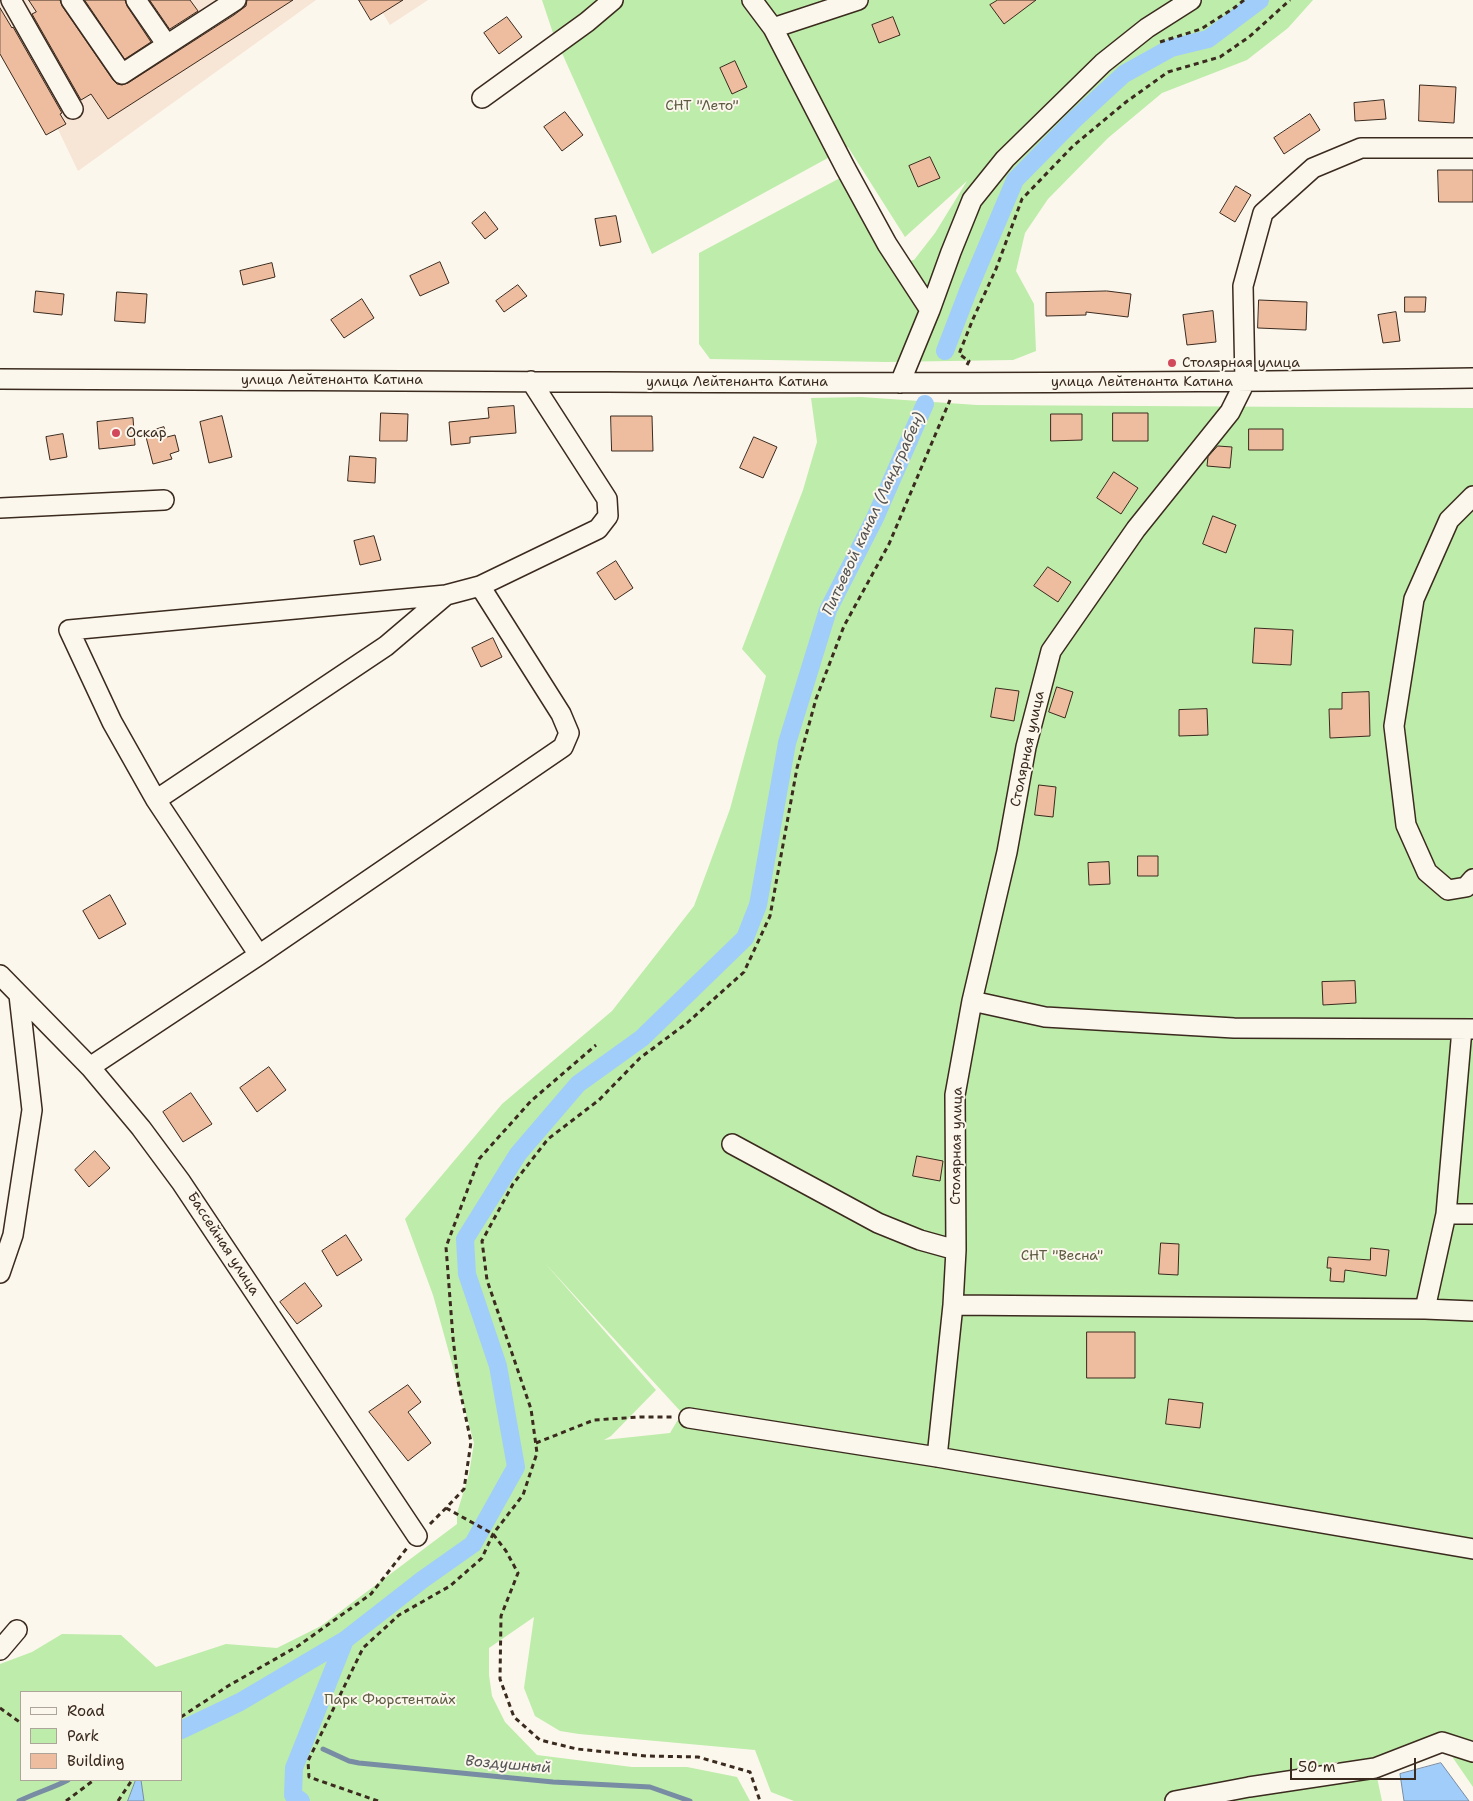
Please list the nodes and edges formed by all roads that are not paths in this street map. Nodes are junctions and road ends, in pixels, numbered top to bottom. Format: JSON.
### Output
{"nodes":[{"id":1,"x":11,"y":0,"type":"edge"},
{"id":2,"x":71,"y":0,"type":"edge"},
{"id":3,"x":136,"y":0,"type":"edge"},
{"id":4,"x":236,"y":0,"type":"edge"},
{"id":5,"x":613,"y":0,"type":"edge"},
{"id":6,"x":752,"y":0,"type":"edge"},
{"id":7,"x":858,"y":0,"type":"edge"},
{"id":8,"x":1191,"y":0,"type":"edge"},
{"id":9,"x":212,"y":6,"type":"edge"},
{"id":10,"x":773,"y":28,"type":"junction"},
{"id":11,"x":167,"y":45,"type":"junction"},
{"id":12,"x":482,"y":98,"type":"dead end"},
{"id":13,"x":73,"y":109,"type":"dead end"},
{"id":14,"x":1473,"y":148,"type":"edge"},
{"id":15,"x":930,"y":310,"type":"junction"},
{"id":16,"x":1473,"y":378,"type":"edge"},
{"id":17,"x":0,"y":379,"type":"edge"},
{"id":18,"x":531,"y":381,"type":"junction"},
{"id":19,"x":1245,"y":382,"type":"junction"},
{"id":20,"x":900,"y":383,"type":"junction"},
{"id":21,"x":1473,"y":496,"type":"edge"},
{"id":22,"x":164,"y":500,"type":"dead end"},
{"id":23,"x":0,"y":508,"type":"edge"},
{"id":24,"x":480,"y":586,"type":"junction"},
{"id":25,"x":446,"y":595,"type":"junction"},
{"id":26,"x":156,"y":800,"type":"junction"},
{"id":27,"x":1473,"y":879,"type":"edge"},
{"id":28,"x":259,"y":955,"type":"junction"},
{"id":29,"x":0,"y":975,"type":"edge"},
{"id":30,"x":19,"y":995,"type":"junction"},
{"id":31,"x":972,"y":1001,"type":"junction"},
{"id":32,"x":1468,"y":1029,"type":"edge"},
{"id":33,"x":90,"y":1067,"type":"junction"},
{"id":34,"x":732,"y":1144,"type":"dead end"},
{"id":35,"x":1446,"y":1214,"type":"junction"},
{"id":36,"x":1473,"y":1214,"type":"edge"},
{"id":37,"x":956,"y":1250,"type":"junction"},
{"id":38,"x":0,"y":1273,"type":"edge"},
{"id":39,"x":953,"y":1305,"type":"junction"},
{"id":40,"x":1425,"y":1309,"type":"junction"},
{"id":41,"x":1473,"y":1311,"type":"edge"},
{"id":42,"x":689,"y":1418,"type":"road end"},
{"id":43,"x":937,"y":1456,"type":"junction"},
{"id":44,"x":417,"y":1536,"type":"road end"},
{"id":45,"x":1473,"y":1549,"type":"edge"},
{"id":46,"x":18,"y":1630,"type":"dead end"},
{"id":47,"x":0,"y":1650,"type":"edge"},
{"id":48,"x":1473,"y":1752,"type":"edge"},
{"id":49,"x":1175,"y":1801,"type":"edge"}],
"edges":[{"from":1,"to":13,"type":"street"},
{"from":2,"to":11,"type":"street"},
{"from":3,"to":11,"type":"street"},
{"from":4,"to":9,"type":"street"},
{"from":5,"to":12,"type":"street"},
{"from":6,"to":10,"type":"street"},
{"from":7,"to":10,"type":"street"},
{"from":8,"to":15,"type":"street"},
{"from":9,"to":11,"type":"street"},
{"from":10,"to":15,"type":"street"},
{"from":14,"to":19,"type":"street","name":"Столярная улица"},
{"from":15,"to":20,"type":"street"},
{"from":16,"to":19,"type":"street","name":"улица Лейтенанта Катина"},
{"from":17,"to":18,"type":"street","name":"улица Лейтенанта Катина"},
{"from":18,"to":20,"type":"street","name":"улица Лейтенанта Катина"},
{"from":18,"to":24,"type":"street"},
{"from":19,"to":20,"type":"street","name":"улица Лейтенанта Катина"},
{"from":19,"to":31,"type":"street","name":"Столярная улица"},
{"from":21,"to":27,"type":"street"},
{"from":22,"to":23,"type":"street"},
{"from":24,"to":25,"type":"street"},
{"from":24,"to":28,"type":"street"},
{"from":25,"to":26,"type":"street"},
{"from":25,"to":26,"type":"street"},
{"from":26,"to":28,"type":"street"},
{"from":28,"to":33,"type":"street"},
{"from":29,"to":30,"type":"street","name":"Бассейная улица"},
{"from":30,"to":33,"type":"street","name":"Бассейная улица"},
{"from":30,"to":38,"type":"street"},
{"from":31,"to":32,"type":"street"},
{"from":31,"to":37,"type":"street","name":"Столярная улица"},
{"from":32,"to":35,"type":"street"},
{"from":33,"to":44,"type":"street","name":"Бассейная улица"},
{"from":34,"to":37,"type":"street"},
{"from":35,"to":36,"type":"street"},
{"from":35,"to":40,"type":"street"},
{"from":37,"to":39,"type":"street","name":"Столярная улица"},
{"from":39,"to":40,"type":"street"},
{"from":39,"to":43,"type":"street","name":"Столярная улица"},
{"from":40,"to":41,"type":"street"},
{"from":42,"to":43,"type":"street"},
{"from":43,"to":45,"type":"street"},
{"from":46,"to":47,"type":"street"},
{"from":48,"to":49,"type":"street"}]}
